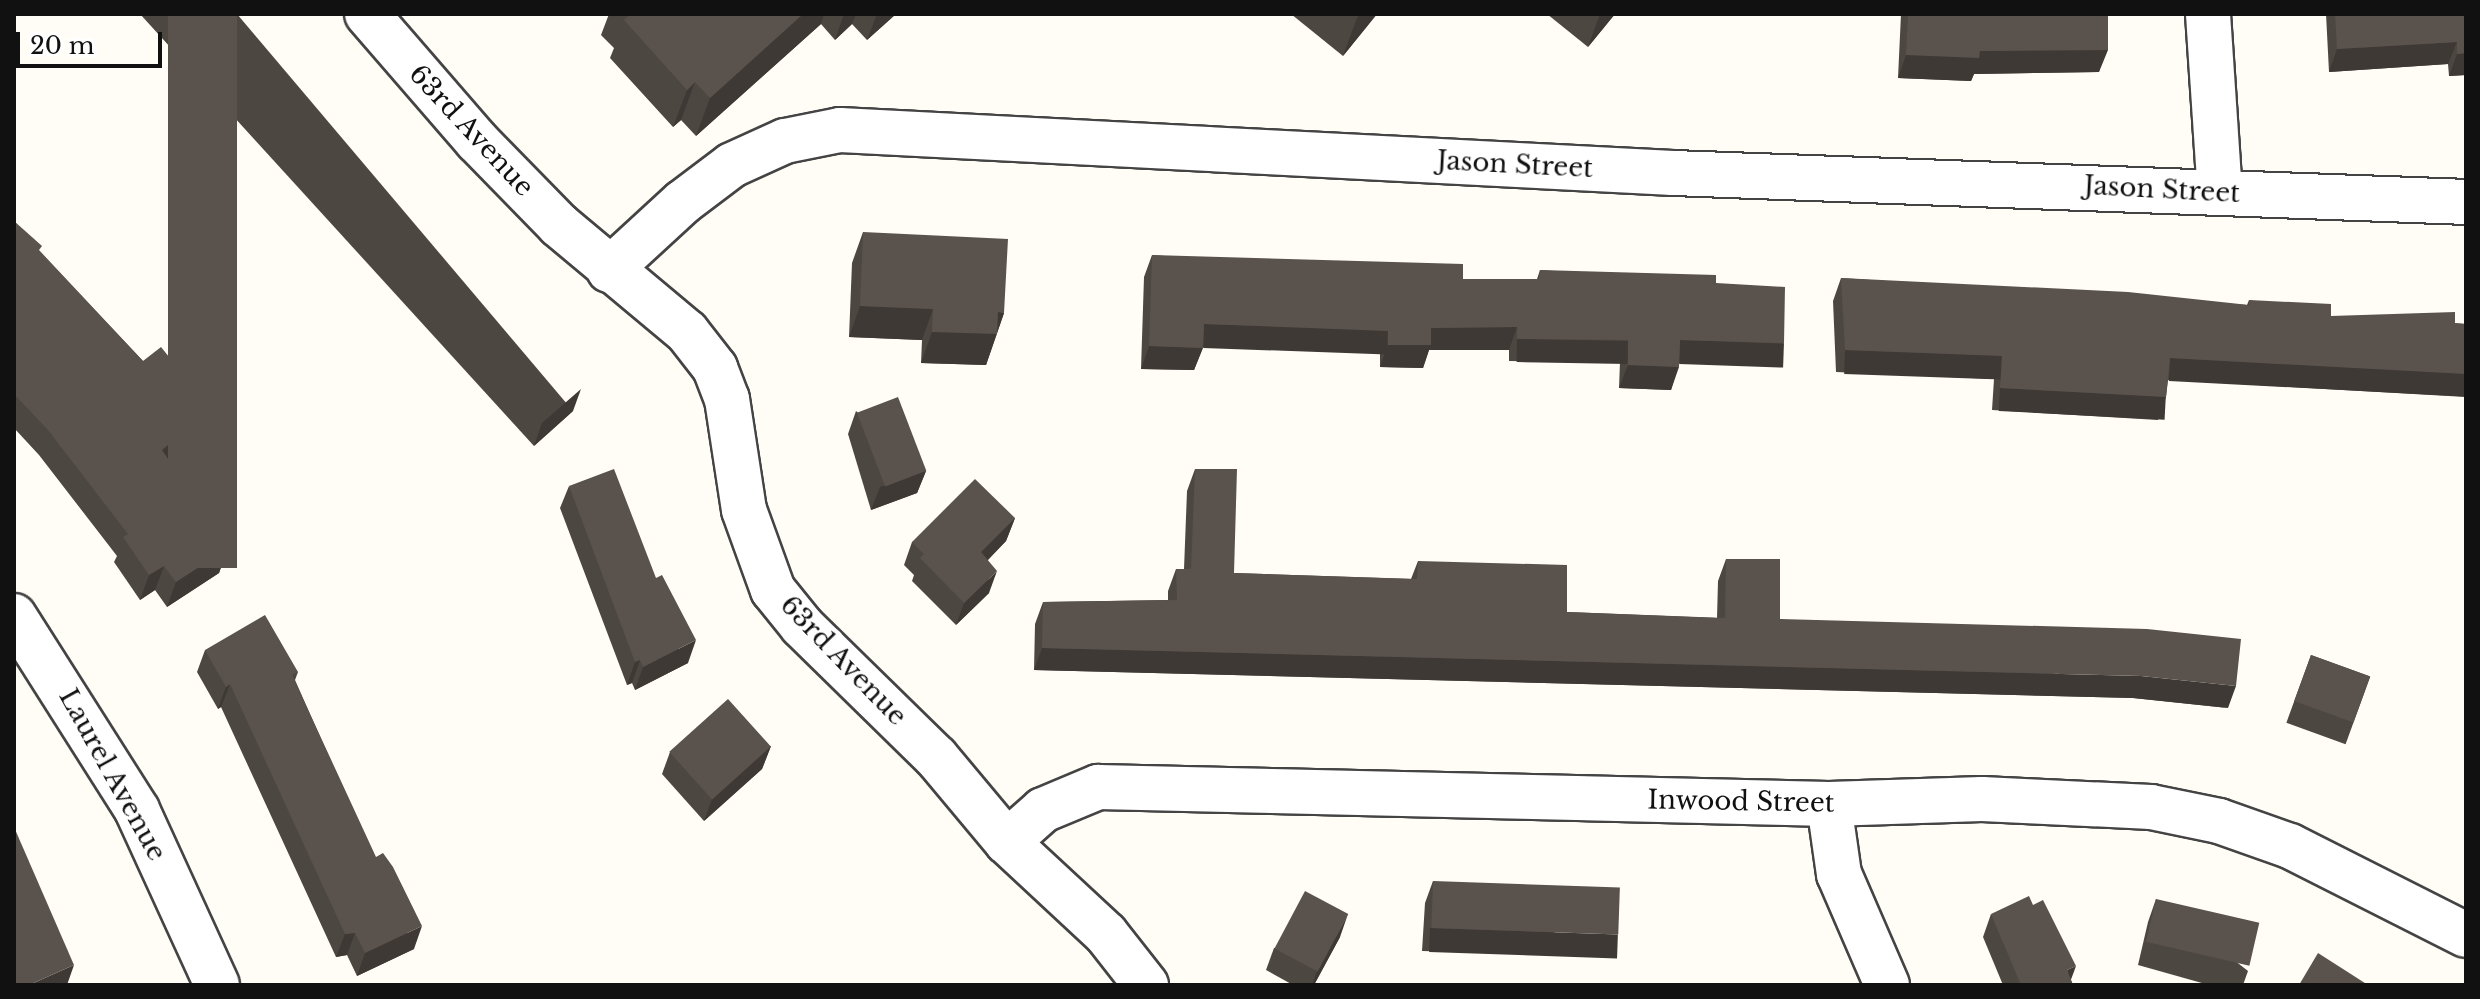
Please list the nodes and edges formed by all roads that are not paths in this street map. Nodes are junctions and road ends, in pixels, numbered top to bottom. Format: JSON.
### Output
{"nodes":[{"id":1,"x":367,"y":14,"type":"edge"},
{"id":2,"x":2208,"y":14,"type":"edge"},
{"id":3,"x":2220,"y":193,"type":"junction"},
{"id":4,"x":2466,"y":202,"type":"edge"},
{"id":5,"x":609,"y":270,"type":"junction"},
{"id":6,"x":14,"y":616,"type":"edge"},
{"id":7,"x":1829,"y":804,"type":"junction"},
{"id":8,"x":1007,"y":842,"type":"junction"},
{"id":9,"x":2466,"y":935,"type":"edge"},
{"id":10,"x":217,"y":985,"type":"edge"},
{"id":11,"x":1146,"y":985,"type":"edge"},
{"id":12,"x":1887,"y":985,"type":"edge"}],
"edges":[{"from":1,"to":5,"type":"street","name":"63rd Avenue"},
{"from":2,"to":3,"type":"street"},
{"from":3,"to":4,"type":"street","name":"Jason Street"},
{"from":3,"to":5,"type":"street","name":"Jason Street"},
{"from":5,"to":8,"type":"street","name":"63rd Avenue"},
{"from":6,"to":10,"type":"street","name":"Laurel Avenue"},
{"from":7,"to":8,"type":"street","name":"Inwood Street"},
{"from":7,"to":9,"type":"street","name":"Inwood Street"},
{"from":7,"to":12,"type":"street"},
{"from":8,"to":11,"type":"street","name":"63rd Avenue"}]}
